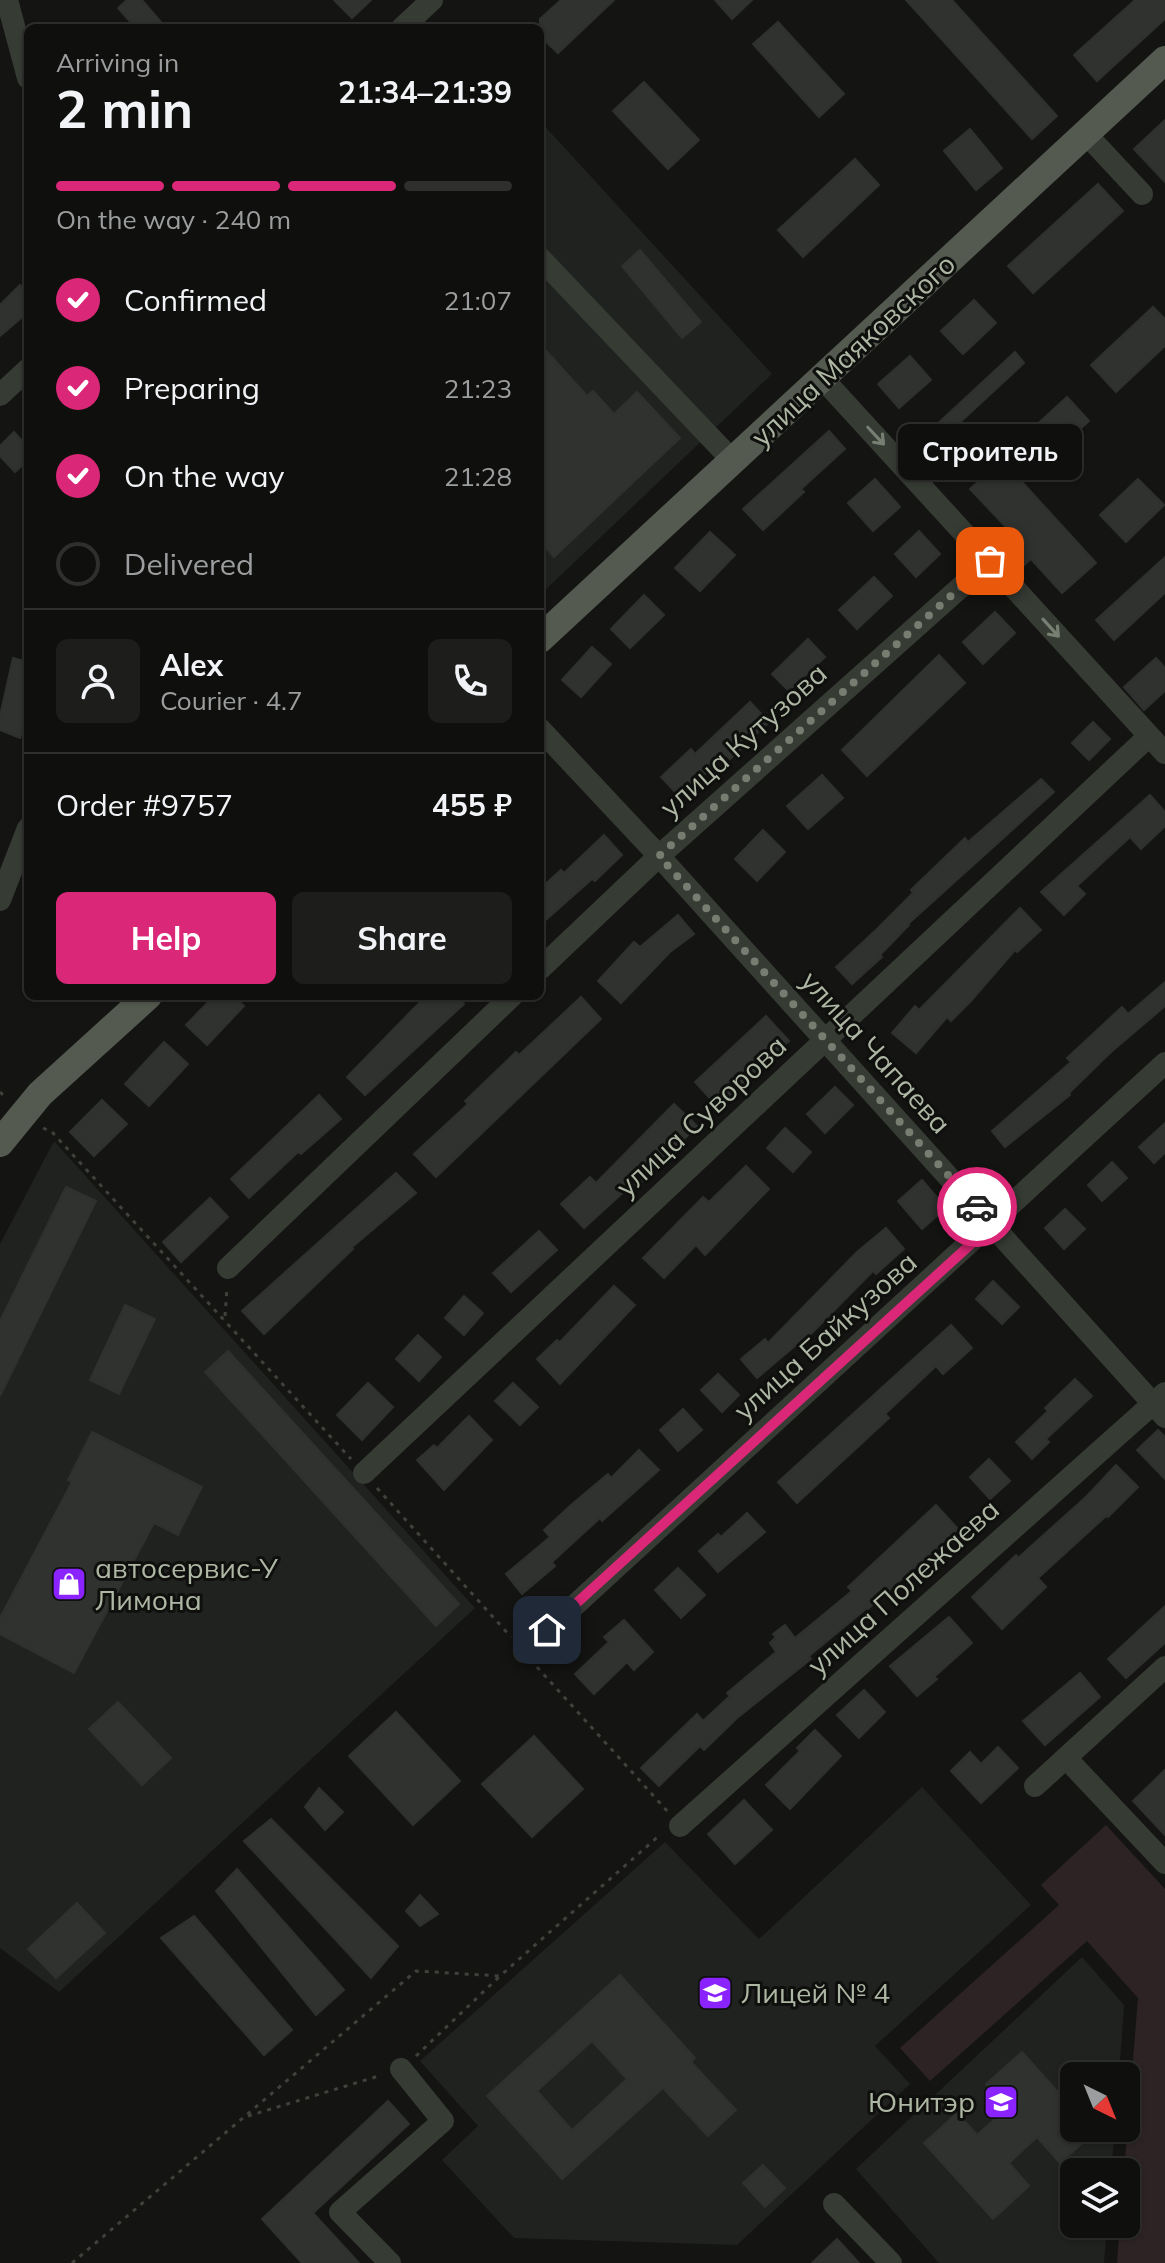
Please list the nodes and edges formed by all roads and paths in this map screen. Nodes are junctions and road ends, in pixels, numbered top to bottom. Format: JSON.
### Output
{"nodes":[{"id":1,"x":432,"y":0,"type":"edge"},
{"id":2,"x":7,"y":4,"type":"edge"},
{"id":3,"x":406,"y":24,"type":"edge"},
{"id":4,"x":1165,"y":60,"type":"edge"},
{"id":5,"x":24,"y":64,"type":"edge"},
{"id":6,"x":1086,"y":134,"type":"junction"},
{"id":7,"x":1142,"y":194,"type":"dead end"},
{"id":8,"x":544,"y":262,"type":"edge"},
{"id":9,"x":24,"y":373,"type":"edge"},
{"id":10,"x":823,"y":379,"type":"junction"},
{"id":11,"x":0,"y":395,"type":"edge"},
{"id":12,"x":733,"y":461,"type":"junction"},
{"id":13,"x":990,"y":561,"type":"junction"},
{"id":14,"x":544,"y":635,"type":"edge"},
{"id":15,"x":544,"y":733,"type":"edge"},
{"id":16,"x":1149,"y":736,"type":"junction"},
{"id":17,"x":1165,"y":753,"type":"edge"},
{"id":18,"x":24,"y":838,"type":"edge"},
{"id":19,"x":659,"y":856,"type":"junction"},
{"id":20,"x":0,"y":900,"type":"edge"},
{"id":21,"x":544,"y":965,"type":"edge"},
{"id":22,"x":144,"y":1000,"type":"edge"},
{"id":23,"x":508,"y":1000,"type":"edge"},
{"id":24,"x":825,"y":1041,"type":"junction"},
{"id":25,"x":1165,"y":1063,"type":"edge"},
{"id":26,"x":0,"y":1092,"type":"edge"},
{"id":27,"x":40,"y":1094,"type":"junction"},
{"id":28,"x":4,"y":1105,"type":"edge"},
{"id":29,"x":0,"y":1143,"type":"edge"},
{"id":30,"x":993,"y":1224,"type":"junction"},
{"id":31,"x":228,"y":1268,"type":"joint"},
{"id":32,"x":225,"y":1319,"type":"dead end"},
{"id":33,"x":1161,"y":1405,"type":"edge"},
{"id":34,"x":364,"y":1473,"type":"dead end"},
{"id":35,"x":524,"y":1652,"type":"dead end"},
{"id":36,"x":1165,"y":1667,"type":"edge"},
{"id":37,"x":1066,"y":1758,"type":"junction"},
{"id":38,"x":1035,"y":1786,"type":"dead end"},
{"id":39,"x":672,"y":1829,"type":"joint"},
{"id":40,"x":1165,"y":1863,"type":"edge"},
{"id":41,"x":500,"y":1976,"type":"junction"},
{"id":42,"x":401,"y":2069,"type":"junction"},
{"id":43,"x":245,"y":2117,"type":"junction"},
{"id":44,"x":834,"y":2204,"type":"dead end"},
{"id":45,"x":72,"y":2263,"type":"edge"},
{"id":46,"x":390,"y":2263,"type":"edge"},
{"id":47,"x":891,"y":2263,"type":"edge"}],
"edges":[{"from":1,"to":3,"type":"street"},
{"from":2,"to":5,"type":"street"},
{"from":4,"to":6,"type":"main road","name":"улица Маяковского"},
{"from":6,"to":7,"type":"street"},
{"from":6,"to":10,"type":"main road","name":"улица Маяковского"},
{"from":8,"to":12,"type":"street"},
{"from":9,"to":11,"type":"street"},
{"from":10,"to":12,"type":"main road","name":"улица Маяковского"},
{"from":10,"to":13,"type":"street","one_way":true},
{"from":12,"to":14,"type":"main road","name":"улица Маяковского"},
{"from":13,"to":16,"type":"street","one_way":true},
{"from":13,"to":19,"type":"street","name":"улица Кутузова"},
{"from":15,"to":19,"type":"street","name":"улица Чапаева"},
{"from":16,"to":17,"type":"street"},
{"from":16,"to":24,"type":"street","name":"улица Суворова"},
{"from":18,"to":20,"type":"street"},
{"from":19,"to":21,"type":"street","name":"улица Кутузова"},
{"from":19,"to":24,"type":"street","name":"улица Чапаева"},
{"from":22,"to":27,"type":"main road"},
{"from":23,"to":31,"type":"street"},
{"from":24,"to":30,"type":"street","name":"улица Чапаева"},
{"from":24,"to":34,"type":"street","name":"улица Суворова"},
{"from":25,"to":30,"type":"street","name":"улица Байкузова"},
{"from":26,"to":28,"type":"path"},
{"from":27,"to":28,"type":"main road"},
{"from":27,"to":29,"type":"main road"},
{"from":30,"to":33,"type":"street","name":"улица Чапаева"},
{"from":30,"to":35,"type":"street","name":"улица Байкузова"},
{"from":31,"to":32,"type":"path"},
{"from":33,"to":39,"type":"street","name":"улица Полежаева"},
{"from":36,"to":37,"type":"street"},
{"from":37,"to":38,"type":"street"},
{"from":37,"to":40,"type":"street"},
{"from":39,"to":41,"type":"path"},
{"from":41,"to":42,"type":"path"},
{"from":41,"to":43,"type":"path"},
{"from":42,"to":43,"type":"path"},
{"from":42,"to":46,"type":"street"},
{"from":43,"to":45,"type":"path"},
{"from":44,"to":47,"type":"street"}]}
